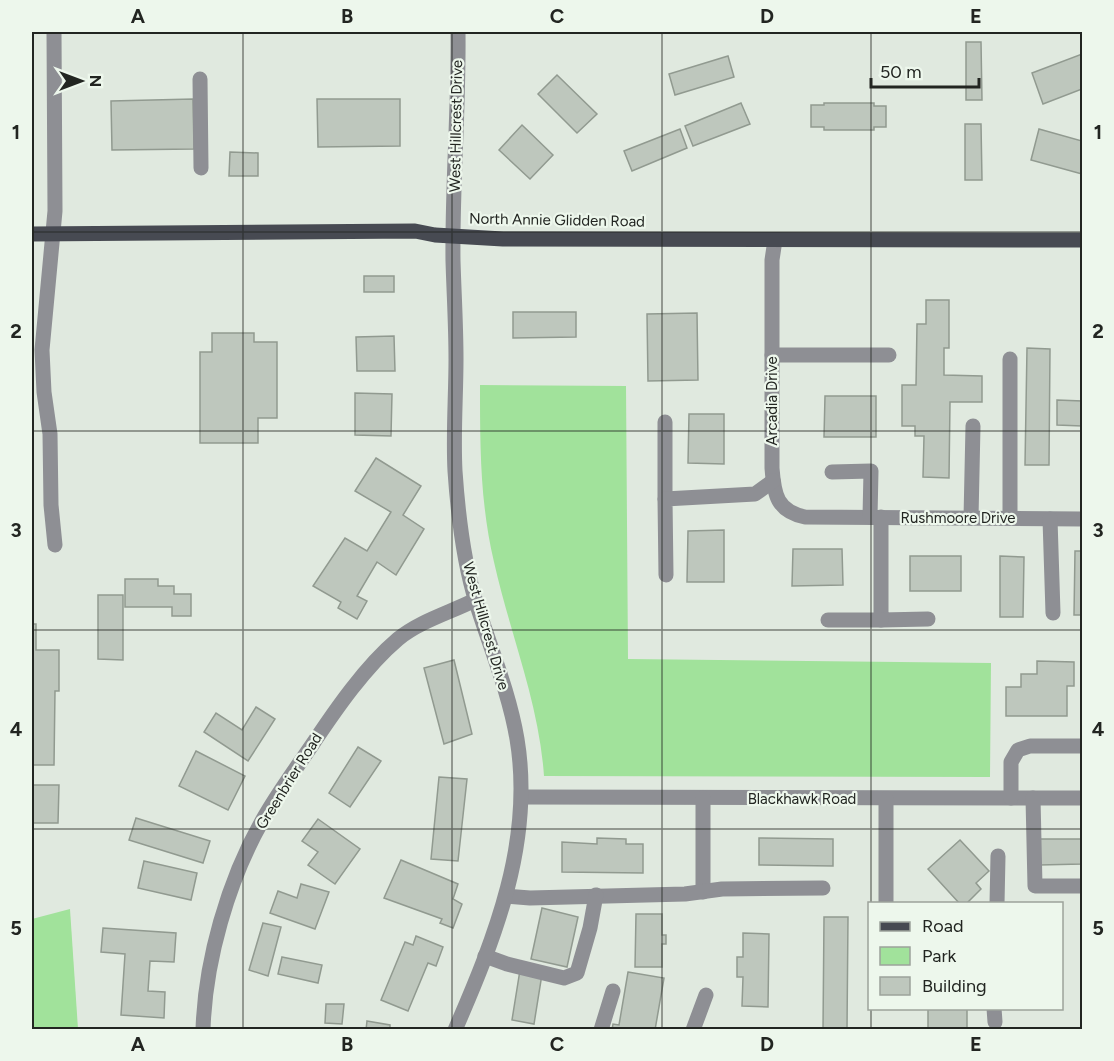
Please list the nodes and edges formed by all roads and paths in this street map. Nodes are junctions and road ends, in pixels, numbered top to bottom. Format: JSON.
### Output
{"nodes":[{"id":1,"x":54,"y":32,"type":"edge"},
{"id":2,"x":459,"y":32,"type":"edge"},
{"id":3,"x":200,"y":79,"type":"dead end"},
{"id":4,"x":201,"y":168,"type":"dead end"},
{"id":5,"x":32,"y":234,"type":"edge"},
{"id":6,"x":54,"y":234,"type":"junction"},
{"id":7,"x":454,"y":237,"type":"junction"},
{"id":8,"x":775,"y":240,"type":"junction"},
{"id":9,"x":1083,"y":240,"type":"edge"},
{"id":10,"x":889,"y":354,"type":"dead end"},
{"id":11,"x":772,"y":355,"type":"junction"},
{"id":12,"x":1010,"y":359,"type":"dead end"},
{"id":13,"x":665,"y":422,"type":"dead end"},
{"id":14,"x":972,"y":426,"type":"dead end"},
{"id":15,"x":832,"y":472,"type":"dead end"},
{"id":16,"x":773,"y":481,"type":"junction"},
{"id":17,"x":665,"y":499,"type":"junction"},
{"id":18,"x":834,"y":517,"type":"joint"},
{"id":19,"x":876,"y":517,"type":"junction"},
{"id":20,"x":971,"y":518,"type":"junction"},
{"id":21,"x":1010,"y":518,"type":"junction"},
{"id":22,"x":1050,"y":519,"type":"junction"},
{"id":23,"x":1083,"y":519,"type":"edge"},
{"id":24,"x":56,"y":545,"type":"dead end"},
{"id":25,"x":666,"y":575,"type":"dead end"},
{"id":26,"x":475,"y":600,"type":"junction"},
{"id":27,"x":1053,"y":613,"type":"dead end"},
{"id":28,"x":928,"y":619,"type":"dead end"},
{"id":29,"x":828,"y":620,"type":"dead end"},
{"id":30,"x":881,"y":620,"type":"junction"},
{"id":31,"x":1083,"y":746,"type":"edge"},
{"id":32,"x":522,"y":798,"type":"junction"},
{"id":33,"x":703,"y":798,"type":"junction"},
{"id":34,"x":1011,"y":798,"type":"junction"},
{"id":35,"x":1033,"y":798,"type":"junction"},
{"id":36,"x":1083,"y":798,"type":"edge"},
{"id":37,"x":886,"y":799,"type":"junction"},
{"id":38,"x":998,"y":855,"type":"dead end"},
{"id":39,"x":1083,"y":886,"type":"edge"},
{"id":40,"x":823,"y":888,"type":"dead end"},
{"id":41,"x":703,"y":892,"type":"junction"},
{"id":42,"x":596,"y":895,"type":"junction"},
{"id":43,"x":506,"y":896,"type":"junction"},
{"id":44,"x":886,"y":902,"type":"edge"},
{"id":45,"x":997,"y":902,"type":"edge"},
{"id":46,"x":485,"y":956,"type":"junction"},
{"id":47,"x":613,"y":991,"type":"dead end"},
{"id":48,"x":706,"y":995,"type":"dead end"},
{"id":49,"x":203,"y":1029,"type":"edge"},
{"id":50,"x":455,"y":1029,"type":"edge"},
{"id":51,"x":601,"y":1029,"type":"edge"},
{"id":52,"x":693,"y":1029,"type":"edge"}],
"edges":[{"from":1,"to":6,"type":"street"},
{"from":2,"to":7,"type":"street","name":"West Hillcrest Drive"},
{"from":3,"to":4,"type":"street"},
{"from":5,"to":6,"type":"main road","name":"North Annie Glidden Road"},
{"from":6,"to":7,"type":"main road","name":"North Annie Glidden Road"},
{"from":6,"to":24,"type":"street"},
{"from":7,"to":8,"type":"main road","name":"North Annie Glidden Road"},
{"from":7,"to":26,"type":"street","name":"West Hillcrest Drive"},
{"from":8,"to":9,"type":"main road","name":"North Annie Glidden Road"},
{"from":8,"to":11,"type":"street","name":"Arcadia Drive"},
{"from":10,"to":11,"type":"street"},
{"from":11,"to":16,"type":"street","name":"Arcadia Drive"},
{"from":12,"to":21,"type":"street"},
{"from":13,"to":17,"type":"street"},
{"from":14,"to":20,"type":"street"},
{"from":15,"to":19,"type":"street"},
{"from":16,"to":17,"type":"street"},
{"from":16,"to":18,"type":"street","name":"Arcadia Drive"},
{"from":17,"to":25,"type":"street"},
{"from":18,"to":19,"type":"street","name":"Rushmoore Drive"},
{"from":19,"to":20,"type":"street","name":"Rushmoore Drive"},
{"from":19,"to":30,"type":"street"},
{"from":20,"to":21,"type":"street","name":"Rushmoore Drive"},
{"from":21,"to":22,"type":"street","name":"Rushmoore Drive"},
{"from":22,"to":23,"type":"street","name":"Rushmoore Drive"},
{"from":22,"to":27,"type":"street"},
{"from":26,"to":32,"type":"street","name":"West Hillcrest Drive"},
{"from":26,"to":49,"type":"street","name":"Greenbrier Road"},
{"from":28,"to":30,"type":"street"},
{"from":29,"to":30,"type":"street"},
{"from":31,"to":34,"type":"street"},
{"from":32,"to":33,"type":"street","name":"Blackhawk Road"},
{"from":32,"to":43,"type":"street","name":"West Hillcrest Drive"},
{"from":33,"to":37,"type":"street","name":"Blackhawk Road"},
{"from":33,"to":41,"type":"street"},
{"from":34,"to":35,"type":"street","name":"Blackhawk Road"},
{"from":34,"to":37,"type":"street","name":"Blackhawk Road"},
{"from":35,"to":36,"type":"street","name":"Blackhawk Road"},
{"from":35,"to":39,"type":"street"},
{"from":37,"to":44,"type":"street"},
{"from":38,"to":45,"type":"street"},
{"from":40,"to":41,"type":"street"},
{"from":41,"to":42,"type":"street"},
{"from":42,"to":43,"type":"street"},
{"from":42,"to":46,"type":"street"},
{"from":43,"to":46,"type":"street","name":"West Hillcrest Drive"},
{"from":46,"to":50,"type":"street","name":"West Hillcrest Drive"},
{"from":47,"to":51,"type":"street"},
{"from":48,"to":52,"type":"street"}]}
